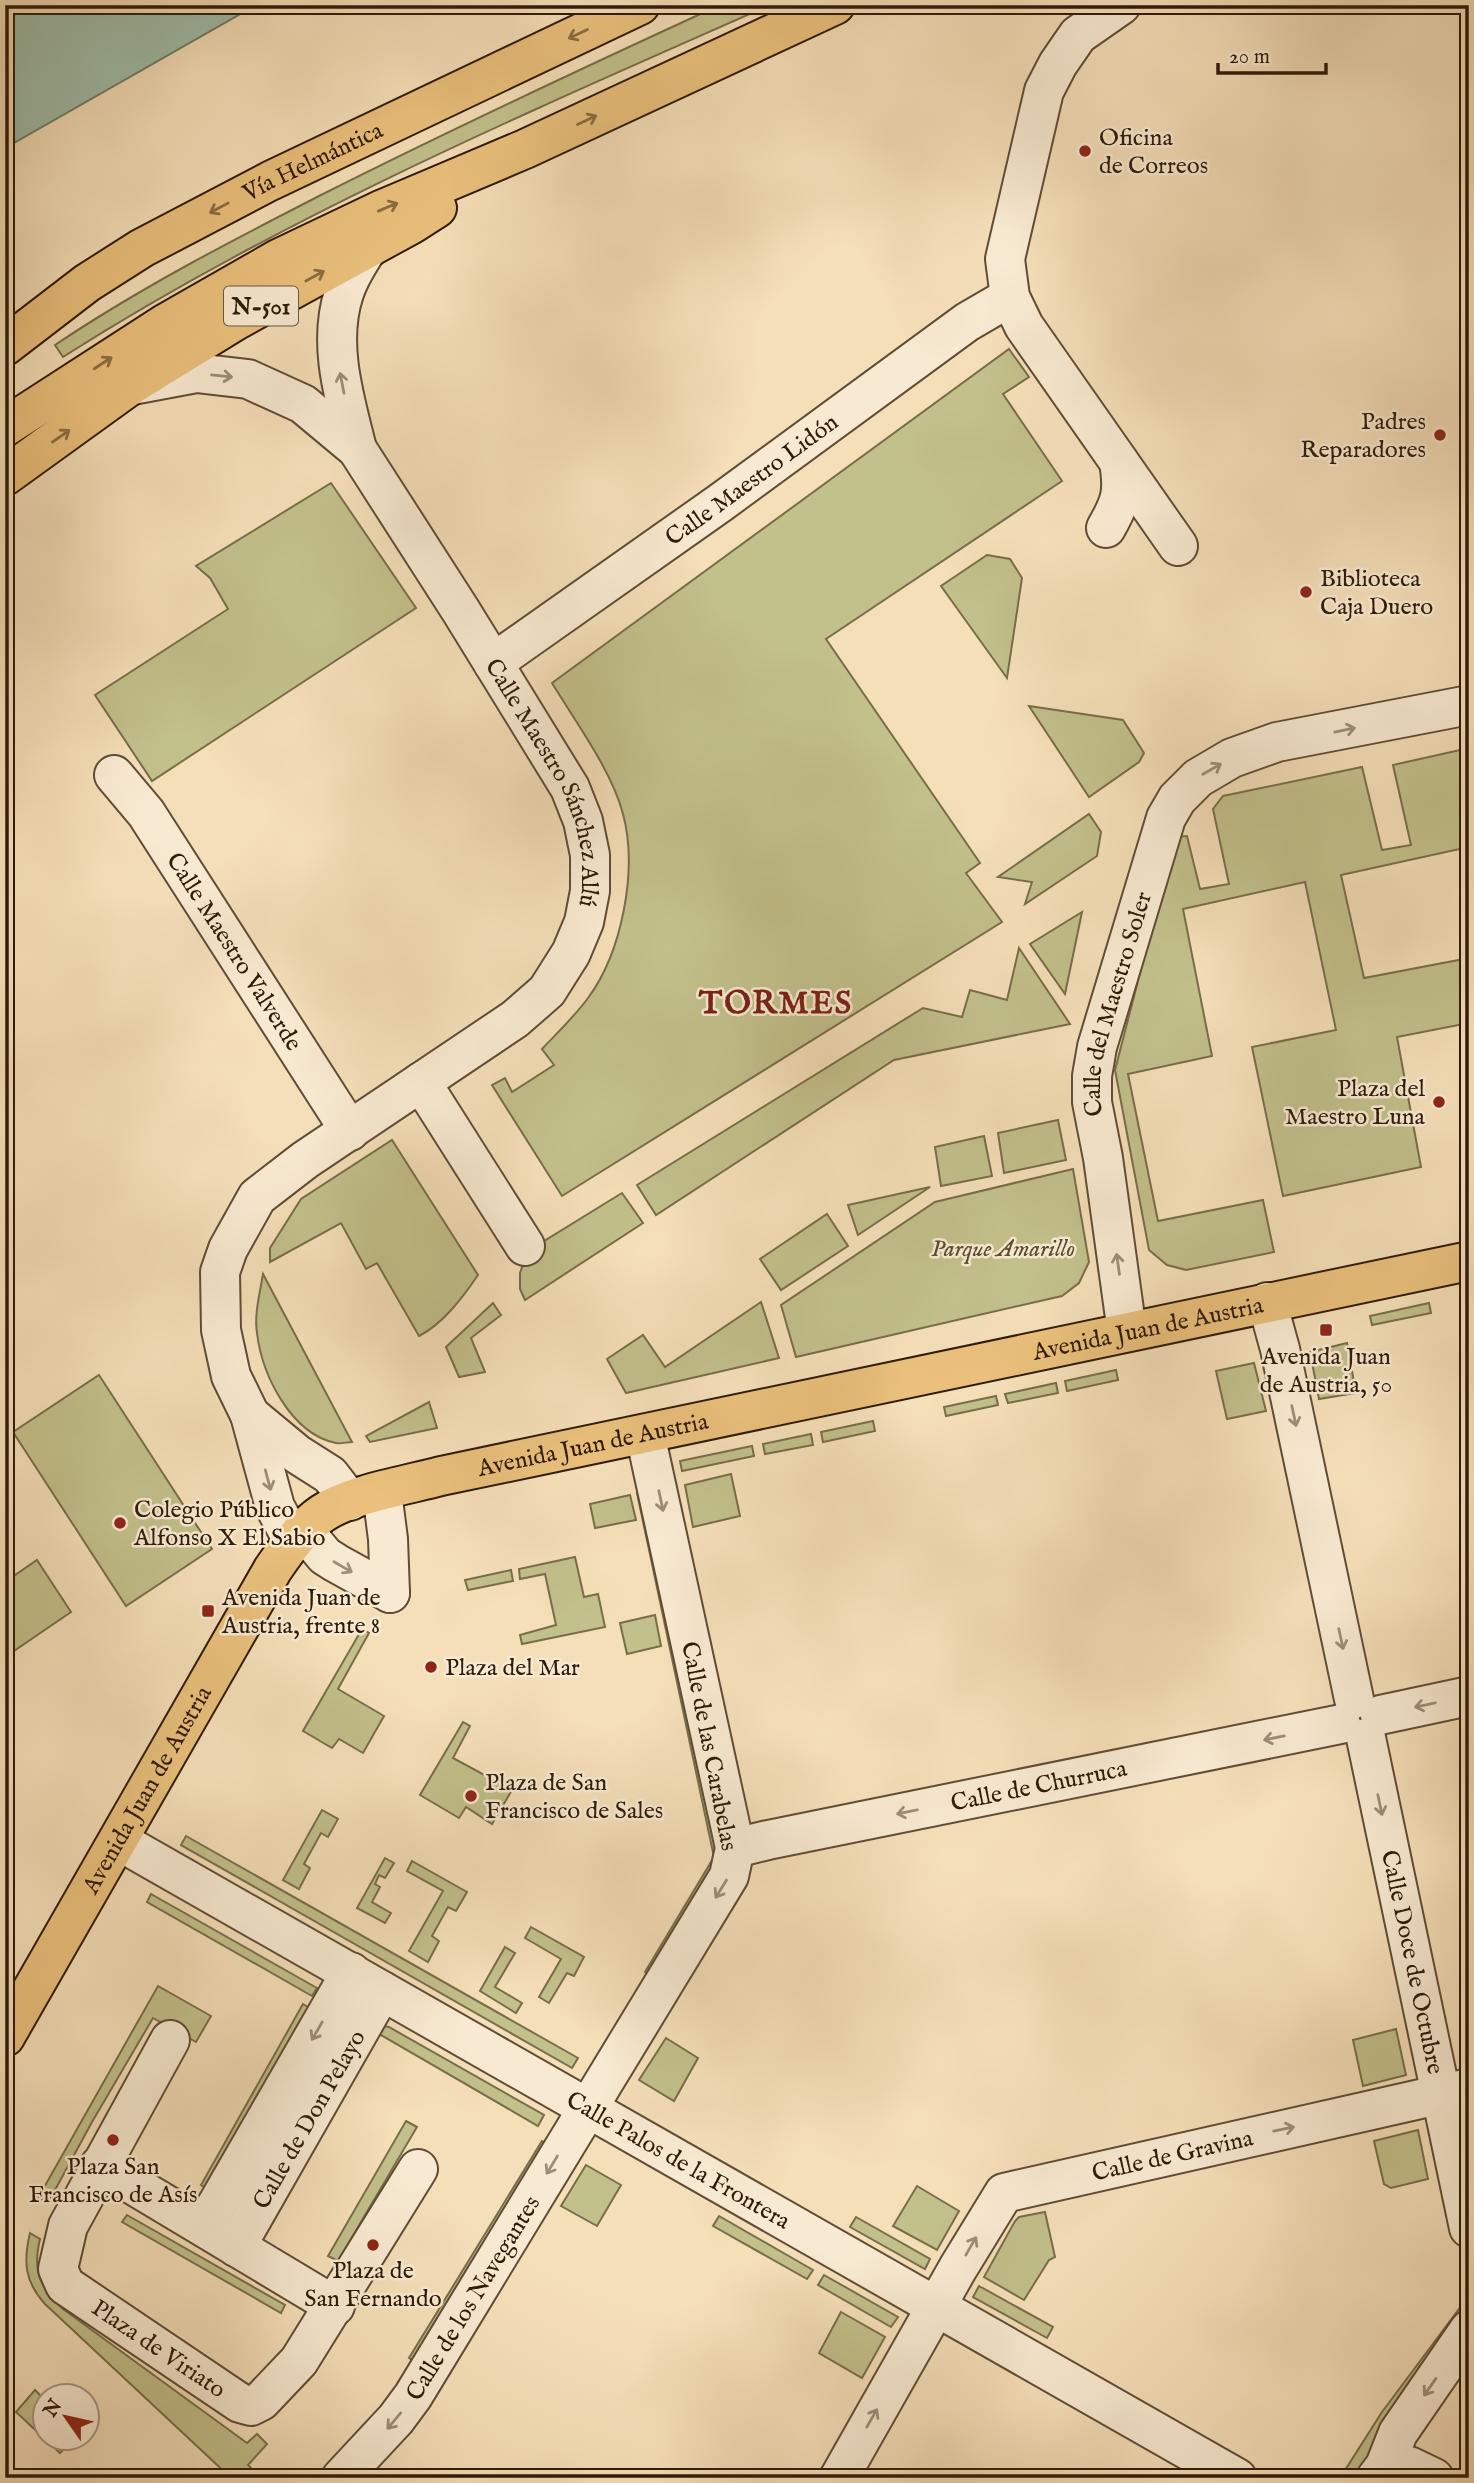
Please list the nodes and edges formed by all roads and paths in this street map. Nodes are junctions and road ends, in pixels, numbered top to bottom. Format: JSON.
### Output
{"nodes":[{"id":1,"x":640,"y":5,"type":"edge"},
{"id":2,"x":835,"y":5,"type":"edge"},
{"id":3,"x":1121,"y":5,"type":"edge"},
{"id":4,"x":525,"y":149,"type":"junction"},
{"id":5,"x":370,"y":245,"type":"junction"},
{"id":6,"x":87,"y":283,"type":"junction"},
{"id":7,"x":1010,"y":297,"type":"junction"},
{"id":8,"x":5,"y":326,"type":"edge"},
{"id":9,"x":5,"y":346,"type":"edge"},
{"id":10,"x":131,"y":385,"type":"junction"},
{"id":11,"x":5,"y":427,"type":"edge"},
{"id":12,"x":357,"y":449,"type":"junction"},
{"id":13,"x":1119,"y":462,"type":"junction"},
{"id":14,"x":5,"y":475,"type":"edge"},
{"id":15,"x":1106,"y":528,"type":"dead end"},
{"id":16,"x":1178,"y":545,"type":"dead end"},
{"id":17,"x":493,"y":663,"type":"junction"},
{"id":18,"x":1469,"y":705,"type":"edge"},
{"id":19,"x":114,"y":775,"type":"dead end"},
{"id":20,"x":421,"y":1082,"type":"junction"},
{"id":21,"x":350,"y":1131,"type":"junction"},
{"id":22,"x":525,"y":1246,"type":"dead end"},
{"id":23,"x":1469,"y":1261,"type":"edge"},
{"id":24,"x":1266,"y":1302,"type":"junction"},
{"id":25,"x":1127,"y":1332,"type":"junction"},
{"id":26,"x":250,"y":1415,"type":"junction"},
{"id":27,"x":645,"y":1434,"type":"junction"},
{"id":28,"x":366,"y":1496,"type":"junction"},
{"id":29,"x":298,"y":1536,"type":"junction"},
{"id":30,"x":1469,"y":1696,"type":"edge"},
{"id":31,"x":1360,"y":1719,"type":"junction"},
{"id":32,"x":119,"y":1841,"type":"junction"},
{"id":33,"x":735,"y":1848,"type":"junction"},
{"id":34,"x":366,"y":1981,"type":"junction"},
{"id":35,"x":5,"y":2037,"type":"edge"},
{"id":36,"x":170,"y":2040,"type":"dead end"},
{"id":37,"x":1455,"y":2091,"type":"edge"},
{"id":38,"x":587,"y":2107,"type":"junction"},
{"id":39,"x":100,"y":2165,"type":"junction"},
{"id":40,"x":418,"y":2169,"type":"dead end"},
{"id":41,"x":1469,"y":2228,"type":"edge"},
{"id":42,"x":220,"y":2237,"type":"junction"},
{"id":43,"x":335,"y":2305,"type":"junction"},
{"id":44,"x":937,"y":2305,"type":"junction"},
{"id":45,"x":1469,"y":2330,"type":"edge"},
{"id":46,"x":1381,"y":2472,"type":"edge"},
{"id":47,"x":341,"y":2478,"type":"edge"},
{"id":48,"x":839,"y":2478,"type":"edge"},
{"id":49,"x":1237,"y":2478,"type":"edge"},
{"id":50,"x":1434,"y":2478,"type":"edge"}],
"edges":[{"from":1,"to":6,"type":"main road","name":"Vía Helmántica","one_way":true},
{"from":4,"to":2,"type":"main road","number":"N-501","one_way":true},
{"from":3,"to":7,"type":"street"},
{"from":4,"to":5,"type":"main road","number":"N-501"},
{"from":11,"to":4,"type":"main road","number":"N-501","one_way":true},
{"from":10,"to":5,"type":"main road","number":"N-501","one_way":true},
{"from":12,"to":5,"type":"street","name":"Calle Maestro Sánchez Allú","one_way":true},
{"from":6,"to":8,"type":"main road"},
{"from":6,"to":9,"type":"main road","name":"Vía Helmántica"},
{"from":7,"to":13,"type":"street"},
{"from":7,"to":17,"type":"street","name":"Calle Maestro Lidón"},
{"from":10,"to":12,"type":"street","name":"Calle Maestro Sánchez Allú","one_way":true},
{"from":14,"to":10,"type":"main road","number":"N-501","one_way":true},
{"from":12,"to":17,"type":"street","name":"Calle Maestro Sánchez Allú"},
{"from":13,"to":15,"type":"street"},
{"from":13,"to":16,"type":"street"},
{"from":17,"to":20,"type":"street","name":"Calle Maestro Sánchez Allú"},
{"from":25,"to":18,"type":"street","name":"Calle del Maestro Soler","one_way":true},
{"from":19,"to":21,"type":"street","name":"Calle Maestro Valverde"},
{"from":20,"to":21,"type":"street","name":"Calle Maestro Sánchez Allú"},
{"from":20,"to":22,"type":"street"},
{"from":21,"to":26,"type":"street","name":"Calle Maestro Sánchez Allú"},
{"from":23,"to":24,"type":"main road","name":"Avenida Juan de Austria"},
{"from":24,"to":25,"type":"main road","name":"Avenida Juan de Austria"},
{"from":24,"to":31,"type":"street","name":"Calle Doce de Octubre","one_way":true},
{"from":25,"to":27,"type":"main road","name":"Avenida Juan de Austria"},
{"from":26,"to":28,"type":"street"},
{"from":26,"to":29,"type":"street","one_way":true},
{"from":27,"to":28,"type":"main road","name":"Avenida Juan de Austria"},
{"from":27,"to":33,"type":"street","name":"Calle de las Carabelas","one_way":true},
{"from":28,"to":29,"type":"main road","name":"Avenida Juan de Austria"},
{"from":29,"to":28,"type":"street","one_way":true},
{"from":29,"to":32,"type":"main road","name":"Avenida Juan de Austria"},
{"from":30,"to":31,"type":"street","name":"Calle de Churruca","one_way":true},
{"from":31,"to":33,"type":"street","name":"Calle de Churruca","one_way":true},
{"from":31,"to":37,"type":"street","name":"Calle Doce de Octubre","one_way":true},
{"from":32,"to":34,"type":"street","name":"Calle Palos de la Frontera"},
{"from":32,"to":35,"type":"main road","name":"Avenida Juan de Austria"},
{"from":33,"to":38,"type":"street","name":"Calle de las Carabelas","one_way":true},
{"from":34,"to":38,"type":"street","name":"Calle Palos de la Frontera"},
{"from":34,"to":42,"type":"street","name":"Calle de Don Pelayo"},
{"from":36,"to":39,"type":"street"},
{"from":37,"to":41,"type":"street","name":"Calle Doce de Octubre"},
{"from":44,"to":37,"type":"street","name":"Calle de Gravina","one_way":true},
{"from":38,"to":44,"type":"street","name":"Calle Palos de la Frontera"},
{"from":38,"to":47,"type":"street","name":"Calle de los Navegantes","one_way":true},
{"from":39,"to":42,"type":"street"},
{"from":39,"to":43,"type":"street","name":"Plaza de Viriato"},
{"from":40,"to":43,"type":"street"},
{"from":42,"to":43,"type":"street"},
{"from":48,"to":44,"type":"street","name":"Calle de Gravina","one_way":true},
{"from":44,"to":49,"type":"street","name":"Calle Palos de la Frontera"},
{"from":45,"to":46,"type":"street","one_way":true},
{"from":46,"to":50,"type":"street"}]}
